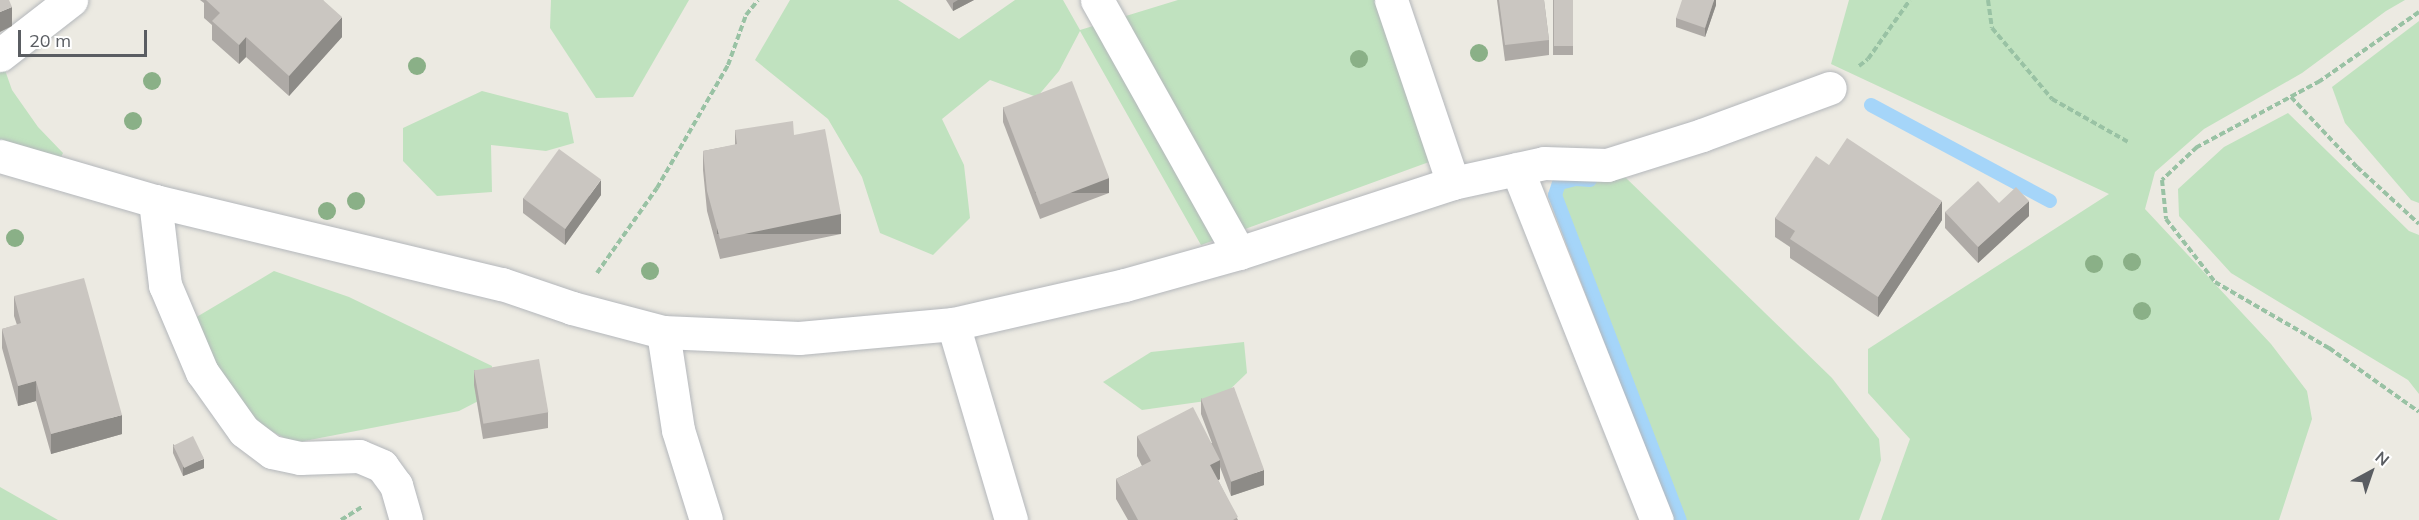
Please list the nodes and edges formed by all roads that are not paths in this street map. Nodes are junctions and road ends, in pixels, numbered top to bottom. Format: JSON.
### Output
{"nodes":[{"id":1,"x":71,"y":0,"type":"edge"},
{"id":2,"x":1096,"y":0,"type":"edge"},
{"id":3,"x":1391,"y":0,"type":"edge"},
{"id":4,"x":0,"y":56,"type":"edge"},
{"id":5,"x":1830,"y":88,"type":"road end"},
{"id":6,"x":0,"y":156,"type":"edge"},
{"id":7,"x":1517,"y":169,"type":"junction"},
{"id":8,"x":1453,"y":183,"type":"junction"},
{"id":9,"x":155,"y":201,"type":"junction"},
{"id":10,"x":1239,"y":253,"type":"junction"},
{"id":11,"x":953,"y":324,"type":"junction"},
{"id":12,"x":663,"y":332,"type":"junction"},
{"id":13,"x":406,"y":520,"type":"edge"},
{"id":14,"x":706,"y":520,"type":"edge"},
{"id":15,"x":1011,"y":520,"type":"edge"},
{"id":16,"x":1657,"y":520,"type":"edge"}],
"edges":[{"from":1,"to":4,"type":"street"},
{"from":2,"to":10,"type":"street"},
{"from":3,"to":8,"type":"street"},
{"from":5,"to":7,"type":"street"},
{"from":6,"to":9,"type":"street"},
{"from":7,"to":8,"type":"street"},
{"from":7,"to":16,"type":"street"},
{"from":8,"to":10,"type":"street"},
{"from":9,"to":12,"type":"street"},
{"from":9,"to":13,"type":"street"},
{"from":10,"to":11,"type":"street"},
{"from":11,"to":12,"type":"street"},
{"from":11,"to":15,"type":"street"},
{"from":12,"to":14,"type":"street"}]}
